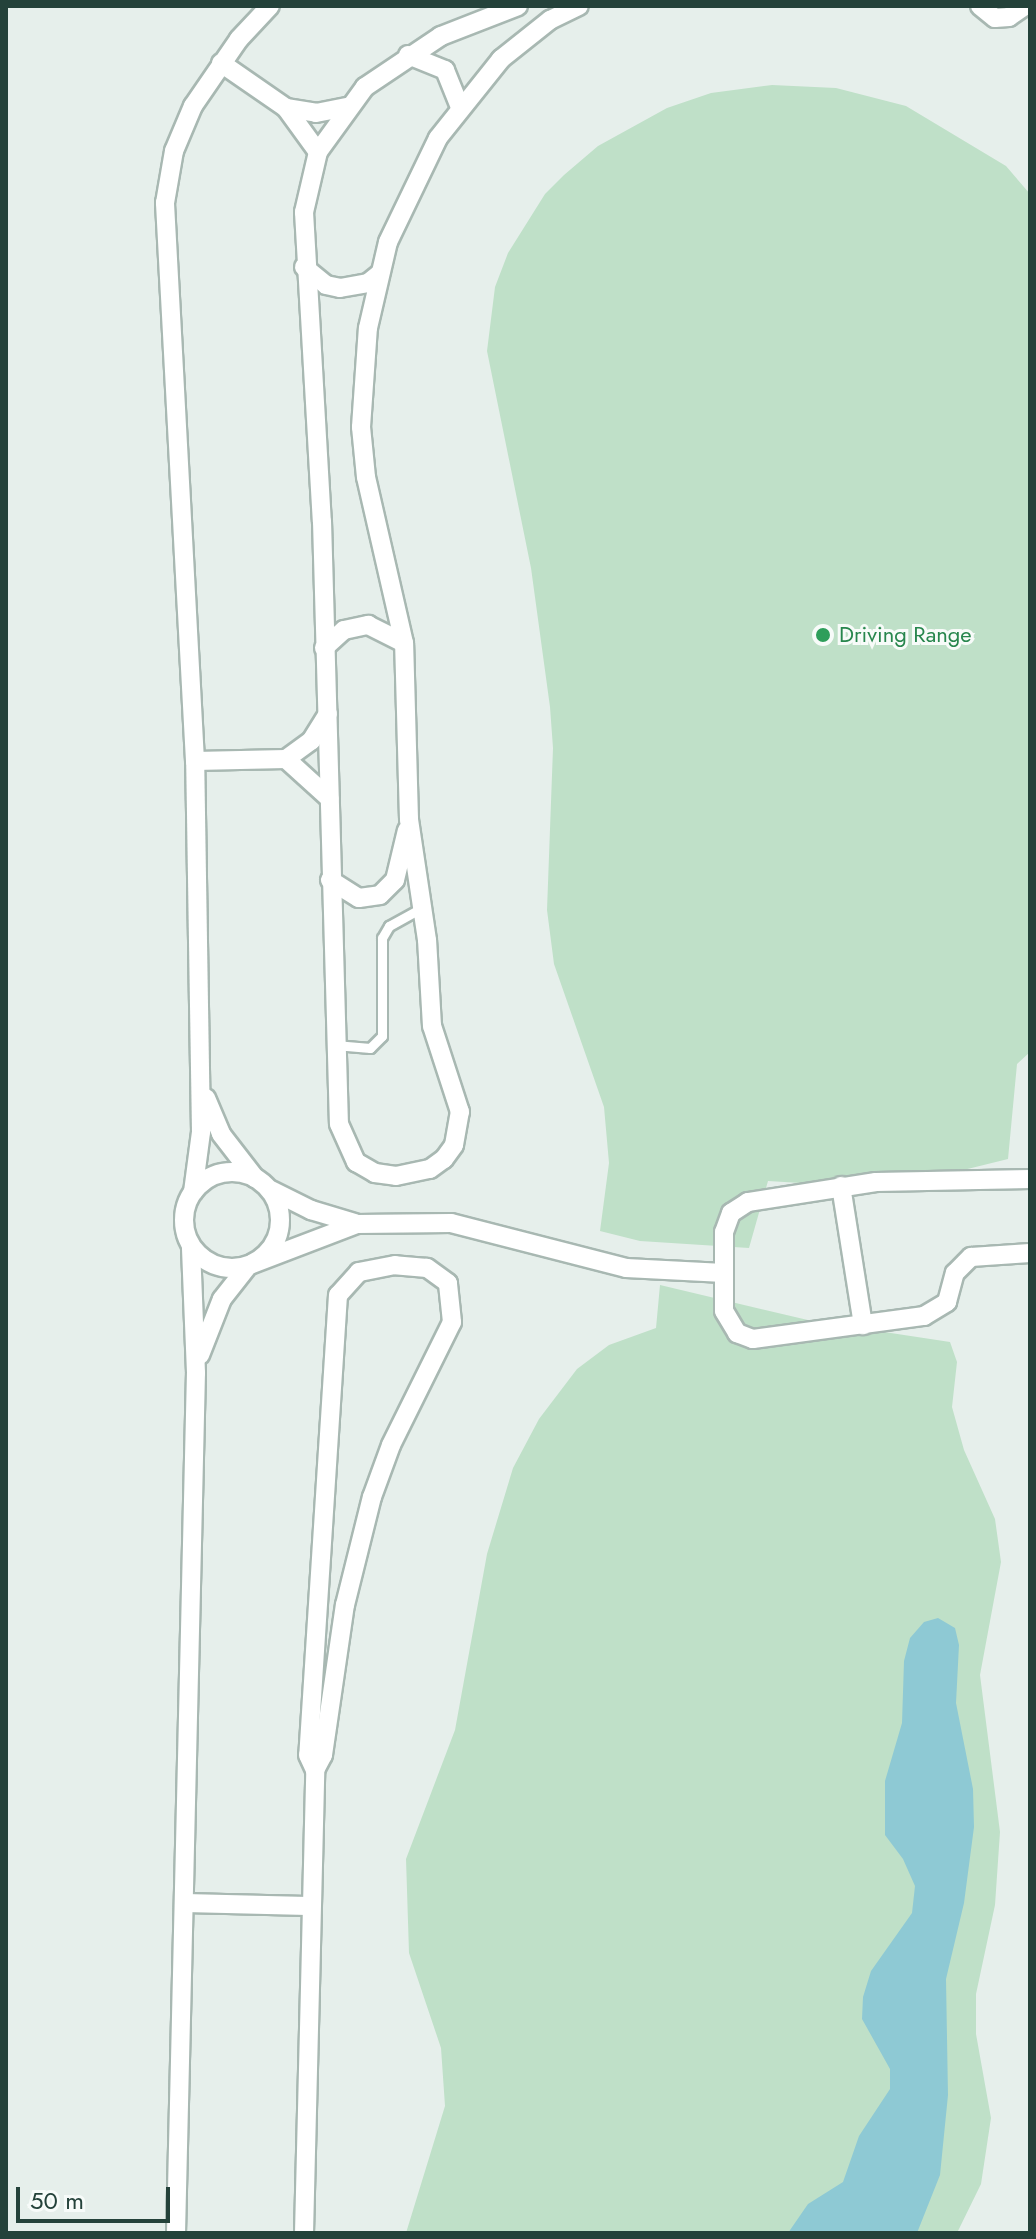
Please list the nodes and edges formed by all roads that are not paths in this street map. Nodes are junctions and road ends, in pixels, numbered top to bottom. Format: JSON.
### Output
{"nodes":[{"id":1,"x":270,"y":6,"type":"edge"},
{"id":2,"x":518,"y":6,"type":"edge"},
{"id":3,"x":579,"y":6,"type":"edge"},
{"id":4,"x":980,"y":6,"type":"edge"},
{"id":5,"x":1025,"y":6,"type":"edge"},
{"id":6,"x":408,"y":55,"type":"junction"},
{"id":7,"x":221,"y":63,"type":"junction"},
{"id":8,"x":347,"y":107,"type":"junction"},
{"id":9,"x":460,"y":107,"type":"junction"},
{"id":10,"x":286,"y":108,"type":"junction"},
{"id":11,"x":318,"y":152,"type":"junction"},
{"id":12,"x":304,"y":267,"type":"junction"},
{"id":13,"x":379,"y":274,"type":"junction"},
{"id":14,"x":404,"y":643,"type":"junction"},
{"id":15,"x":324,"y":648,"type":"junction"},
{"id":16,"x":328,"y":714,"type":"junction"},
{"id":17,"x":286,"y":759,"type":"junction"},
{"id":18,"x":195,"y":761,"type":"junction"},
{"id":19,"x":330,"y":799,"type":"junction"},
{"id":20,"x":409,"y":819,"type":"junction"},
{"id":21,"x":330,"y":880,"type":"junction"},
{"id":22,"x":423,"y":907,"type":"junction"},
{"id":23,"x":335,"y":1045,"type":"junction"},
{"id":24,"x":200,"y":1076,"type":"junction"},
{"id":25,"x":1030,"y":1179,"type":"edge"},
{"id":26,"x":262,"y":1183,"type":"junction"},
{"id":27,"x":841,"y":1186,"type":"junction"},
{"id":28,"x":193,"y":1192,"type":"junction"},
{"id":29,"x":357,"y":1224,"type":"junction"},
{"id":30,"x":191,"y":1246,"type":"junction"},
{"id":31,"x":1030,"y":1253,"type":"edge"},
{"id":32,"x":250,"y":1265,"type":"junction"},
{"id":33,"x":724,"y":1273,"type":"junction"},
{"id":34,"x":863,"y":1325,"type":"junction"},
{"id":35,"x":196,"y":1373,"type":"junction"},
{"id":36,"x":315,"y":1770,"type":"junction"},
{"id":37,"x":184,"y":1903,"type":"junction"},
{"id":38,"x":309,"y":1906,"type":"junction"},
{"id":39,"x":176,"y":2233,"type":"edge"},
{"id":40,"x":304,"y":2233,"type":"edge"}],
"edges":[{"from":1,"to":7,"type":"street"},
{"from":2,"to":6,"type":"street"},
{"from":3,"to":9,"type":"street"},
{"from":4,"to":5,"type":"street"},
{"from":6,"to":8,"type":"street"},
{"from":6,"to":9,"type":"street"},
{"from":7,"to":10,"type":"street"},
{"from":7,"to":18,"type":"street"},
{"from":8,"to":10,"type":"street"},
{"from":8,"to":11,"type":"street"},
{"from":9,"to":13,"type":"street"},
{"from":10,"to":11,"type":"street"},
{"from":11,"to":12,"type":"street"},
{"from":12,"to":13,"type":"street"},
{"from":12,"to":15,"type":"street"},
{"from":13,"to":14,"type":"street"},
{"from":14,"to":15,"type":"street"},
{"from":14,"to":20,"type":"street"},
{"from":15,"to":16,"type":"street"},
{"from":16,"to":17,"type":"street"},
{"from":16,"to":19,"type":"street"},
{"from":17,"to":18,"type":"street"},
{"from":17,"to":19,"type":"street"},
{"from":18,"to":24,"type":"street"},
{"from":19,"to":21,"type":"street"},
{"from":20,"to":21,"type":"street"},
{"from":20,"to":22,"type":"street"},
{"from":21,"to":23,"type":"street"},
{"from":22,"to":23,"type":"lane"},
{"from":22,"to":23,"type":"street"},
{"from":24,"to":26,"type":"street"},
{"from":24,"to":28,"type":"street"},
{"from":25,"to":27,"type":"street"},
{"from":26,"to":28,"type":"street"},
{"from":26,"to":29,"type":"street"},
{"from":26,"to":32,"type":"street"},
{"from":27,"to":33,"type":"street"},
{"from":27,"to":34,"type":"street"},
{"from":28,"to":30,"type":"street"},
{"from":29,"to":32,"type":"street"},
{"from":29,"to":33,"type":"street"},
{"from":30,"to":32,"type":"street"},
{"from":30,"to":35,"type":"street"},
{"from":31,"to":34,"type":"street"},
{"from":32,"to":35,"type":"street"},
{"from":33,"to":34,"type":"street"},
{"from":35,"to":37,"type":"street"},
{"from":36,"to":36,"type":"street"},
{"from":36,"to":38,"type":"street"},
{"from":37,"to":38,"type":"street"},
{"from":37,"to":39,"type":"street"},
{"from":38,"to":40,"type":"street"}]}
